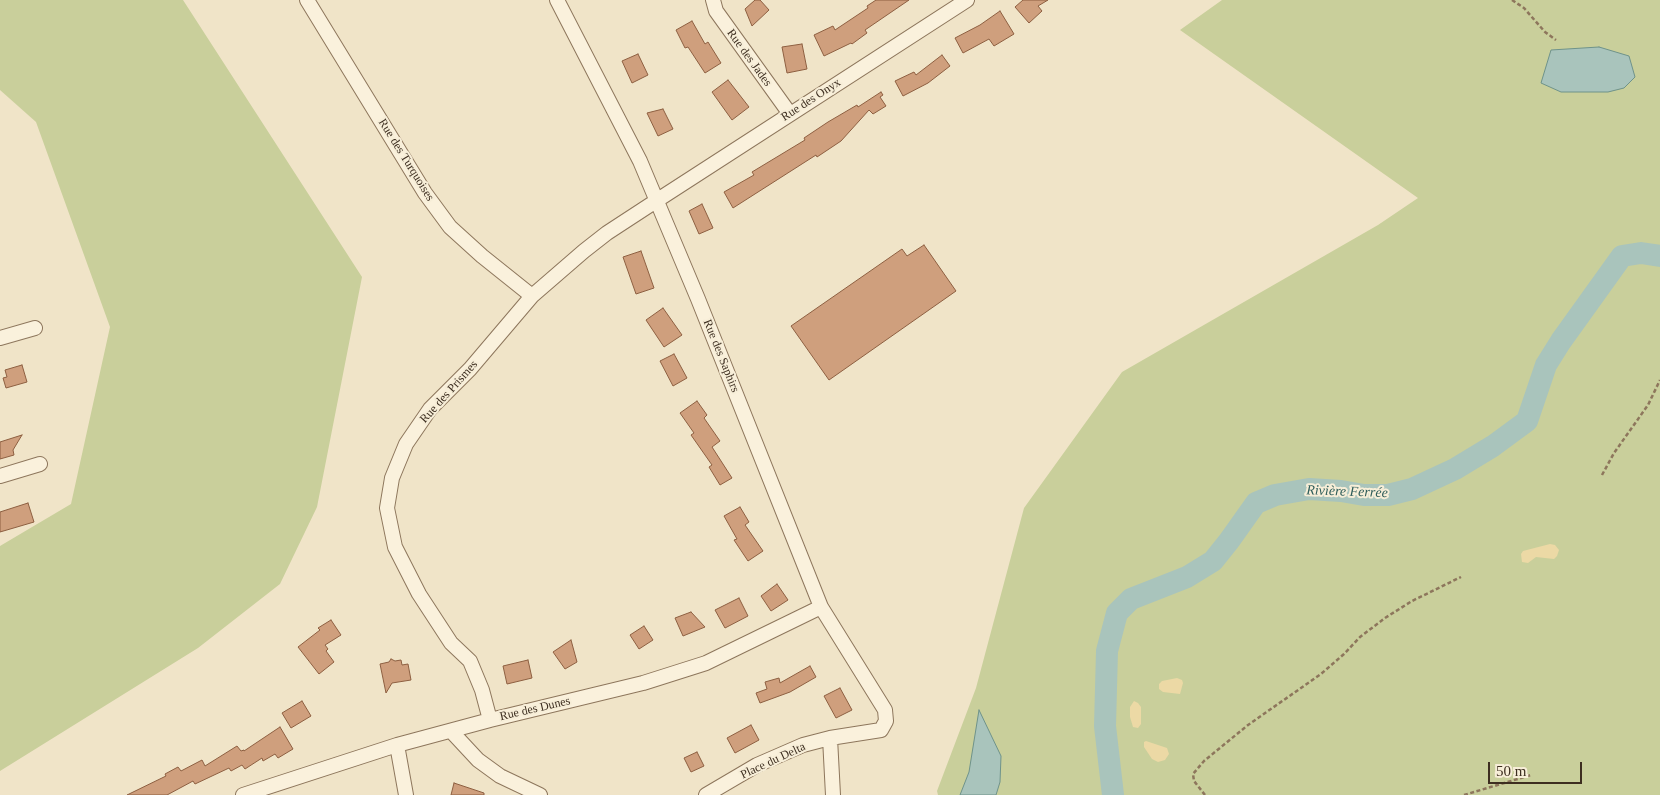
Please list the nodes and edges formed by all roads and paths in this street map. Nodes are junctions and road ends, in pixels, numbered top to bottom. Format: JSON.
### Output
{"nodes":[{"id":1,"x":307,"y":0,"type":"edge"},
{"id":2,"x":557,"y":0,"type":"edge"},
{"id":3,"x":713,"y":0,"type":"edge"},
{"id":4,"x":967,"y":0,"type":"edge"},
{"id":5,"x":1512,"y":0,"type":"edge"},
{"id":6,"x":1556,"y":40,"type":"dead end"},
{"id":7,"x":790,"y":114,"type":"junction"},
{"id":8,"x":656,"y":201,"type":"junction"},
{"id":9,"x":532,"y":296,"type":"junction"},
{"id":10,"x":35,"y":328,"type":"dead end"},
{"id":11,"x":0,"y":338,"type":"edge"},
{"id":12,"x":1660,"y":380,"type":"edge"},
{"id":13,"x":40,"y":464,"type":"dead end"},
{"id":14,"x":1602,"y":475,"type":"dead end"},
{"id":15,"x":0,"y":476,"type":"edge"},
{"id":16,"x":1461,"y":577,"type":"dead end"},
{"id":17,"x":821,"y":607,"type":"junction"},
{"id":18,"x":885,"y":710,"type":"joint"},
{"id":19,"x":490,"y":720,"type":"junction"},
{"id":20,"x":451,"y":732,"type":"junction"},
{"id":21,"x":830,"y":738,"type":"junction"},
{"id":22,"x":397,"y":745,"type":"junction"},
{"id":23,"x":1531,"y":776,"type":"dead end"},
{"id":24,"x":243,"y":795,"type":"edge"},
{"id":25,"x":406,"y":795,"type":"edge"},
{"id":26,"x":540,"y":795,"type":"edge"},
{"id":27,"x":706,"y":795,"type":"edge"},
{"id":28,"x":834,"y":795,"type":"edge"},
{"id":29,"x":1205,"y":795,"type":"edge"},
{"id":30,"x":1464,"y":795,"type":"edge"}],
"edges":[{"from":1,"to":9,"type":"street","name":"Rue des Turquoises"},
{"from":2,"to":8,"type":"street","name":"Rue des Saphirs"},
{"from":3,"to":7,"type":"street","name":"Rue des Jades"},
{"from":4,"to":7,"type":"street","name":"Rue des Onyx"},
{"from":5,"to":6,"type":"path"},
{"from":7,"to":8,"type":"street","name":"Rue des Onyx"},
{"from":8,"to":9,"type":"street","name":"Rue des Prismes"},
{"from":8,"to":17,"type":"street","name":"Rue des Saphirs"},
{"from":9,"to":19,"type":"street","name":"Rue des Prismes"},
{"from":10,"to":11,"type":"street"},
{"from":12,"to":14,"type":"path"},
{"from":13,"to":15,"type":"street"},
{"from":16,"to":29,"type":"path"},
{"from":17,"to":18,"type":"street","name":"Rue des Saphirs"},
{"from":17,"to":19,"type":"street","name":"Rue des Dunes"},
{"from":18,"to":21,"type":"street","name":"Place du Delta"},
{"from":19,"to":20,"type":"street","name":"Rue des Dunes"},
{"from":20,"to":22,"type":"street","name":"Rue des Dunes"},
{"from":20,"to":26,"type":"street"},
{"from":21,"to":27,"type":"street","name":"Place du Delta"},
{"from":21,"to":28,"type":"street"},
{"from":22,"to":24,"type":"street","name":"Rue des Dunes"},
{"from":22,"to":25,"type":"street"},
{"from":23,"to":30,"type":"path"}]}
